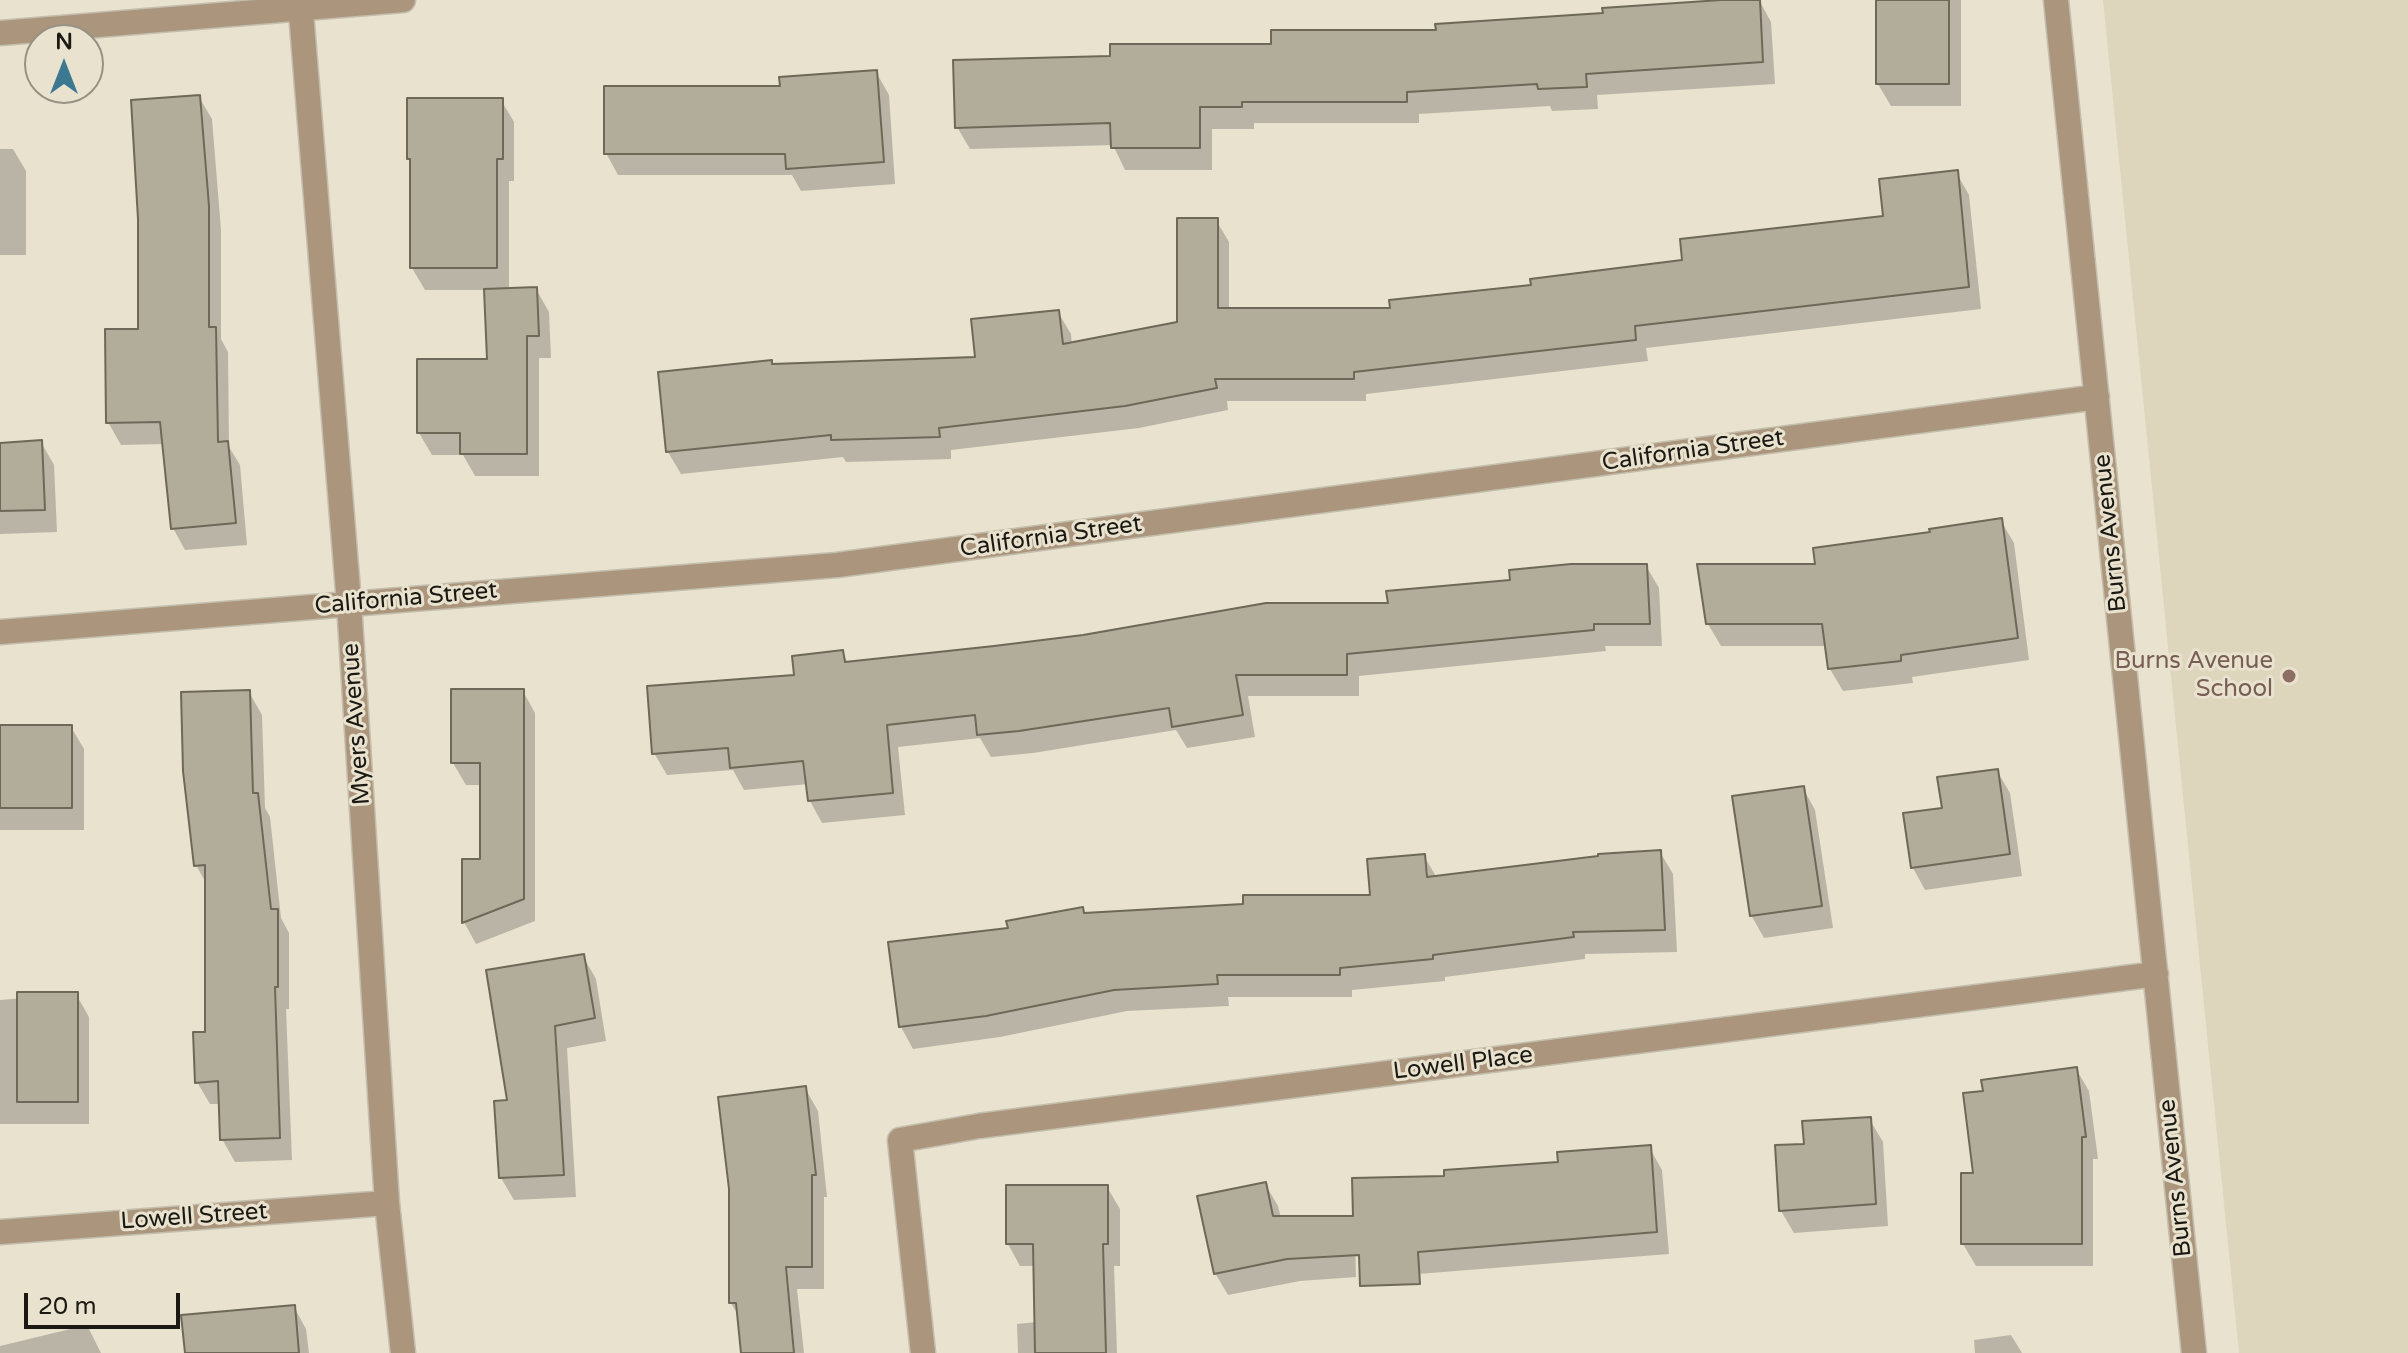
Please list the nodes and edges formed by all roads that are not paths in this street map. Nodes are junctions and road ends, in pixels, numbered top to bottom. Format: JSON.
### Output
{"nodes":[{"id":1,"x":403,"y":0,"type":"edge"},
{"id":2,"x":2056,"y":0,"type":"edge"},
{"id":3,"x":300,"y":4,"type":"edge"},
{"id":4,"x":0,"y":33,"type":"edge"},
{"id":5,"x":2097,"y":397,"type":"junction"},
{"id":6,"x":349,"y":603,"type":"junction"},
{"id":7,"x":0,"y":632,"type":"edge"},
{"id":8,"x":2156,"y":974,"type":"junction"},
{"id":9,"x":387,"y":1203,"type":"junction"},
{"id":10,"x":0,"y":1232,"type":"edge"},
{"id":11,"x":403,"y":1353,"type":"edge"},
{"id":12,"x":923,"y":1353,"type":"edge"},
{"id":13,"x":2194,"y":1353,"type":"edge"}],
"edges":[{"from":1,"to":3,"type":"street"},
{"from":2,"to":5,"type":"street","name":"Burns Avenue"},
{"from":3,"to":4,"type":"street"},
{"from":3,"to":6,"type":"street","name":"Myers Avenue"},
{"from":5,"to":6,"type":"street","name":"California Street"},
{"from":5,"to":8,"type":"street","name":"Burns Avenue"},
{"from":6,"to":7,"type":"street","name":"California Street"},
{"from":6,"to":9,"type":"street","name":"Myers Avenue"},
{"from":8,"to":12,"type":"street","name":"Lowell Place"},
{"from":8,"to":13,"type":"street","name":"Burns Avenue"},
{"from":9,"to":10,"type":"street","name":"Lowell Street"},
{"from":9,"to":11,"type":"street","name":"Myers Avenue"}]}
